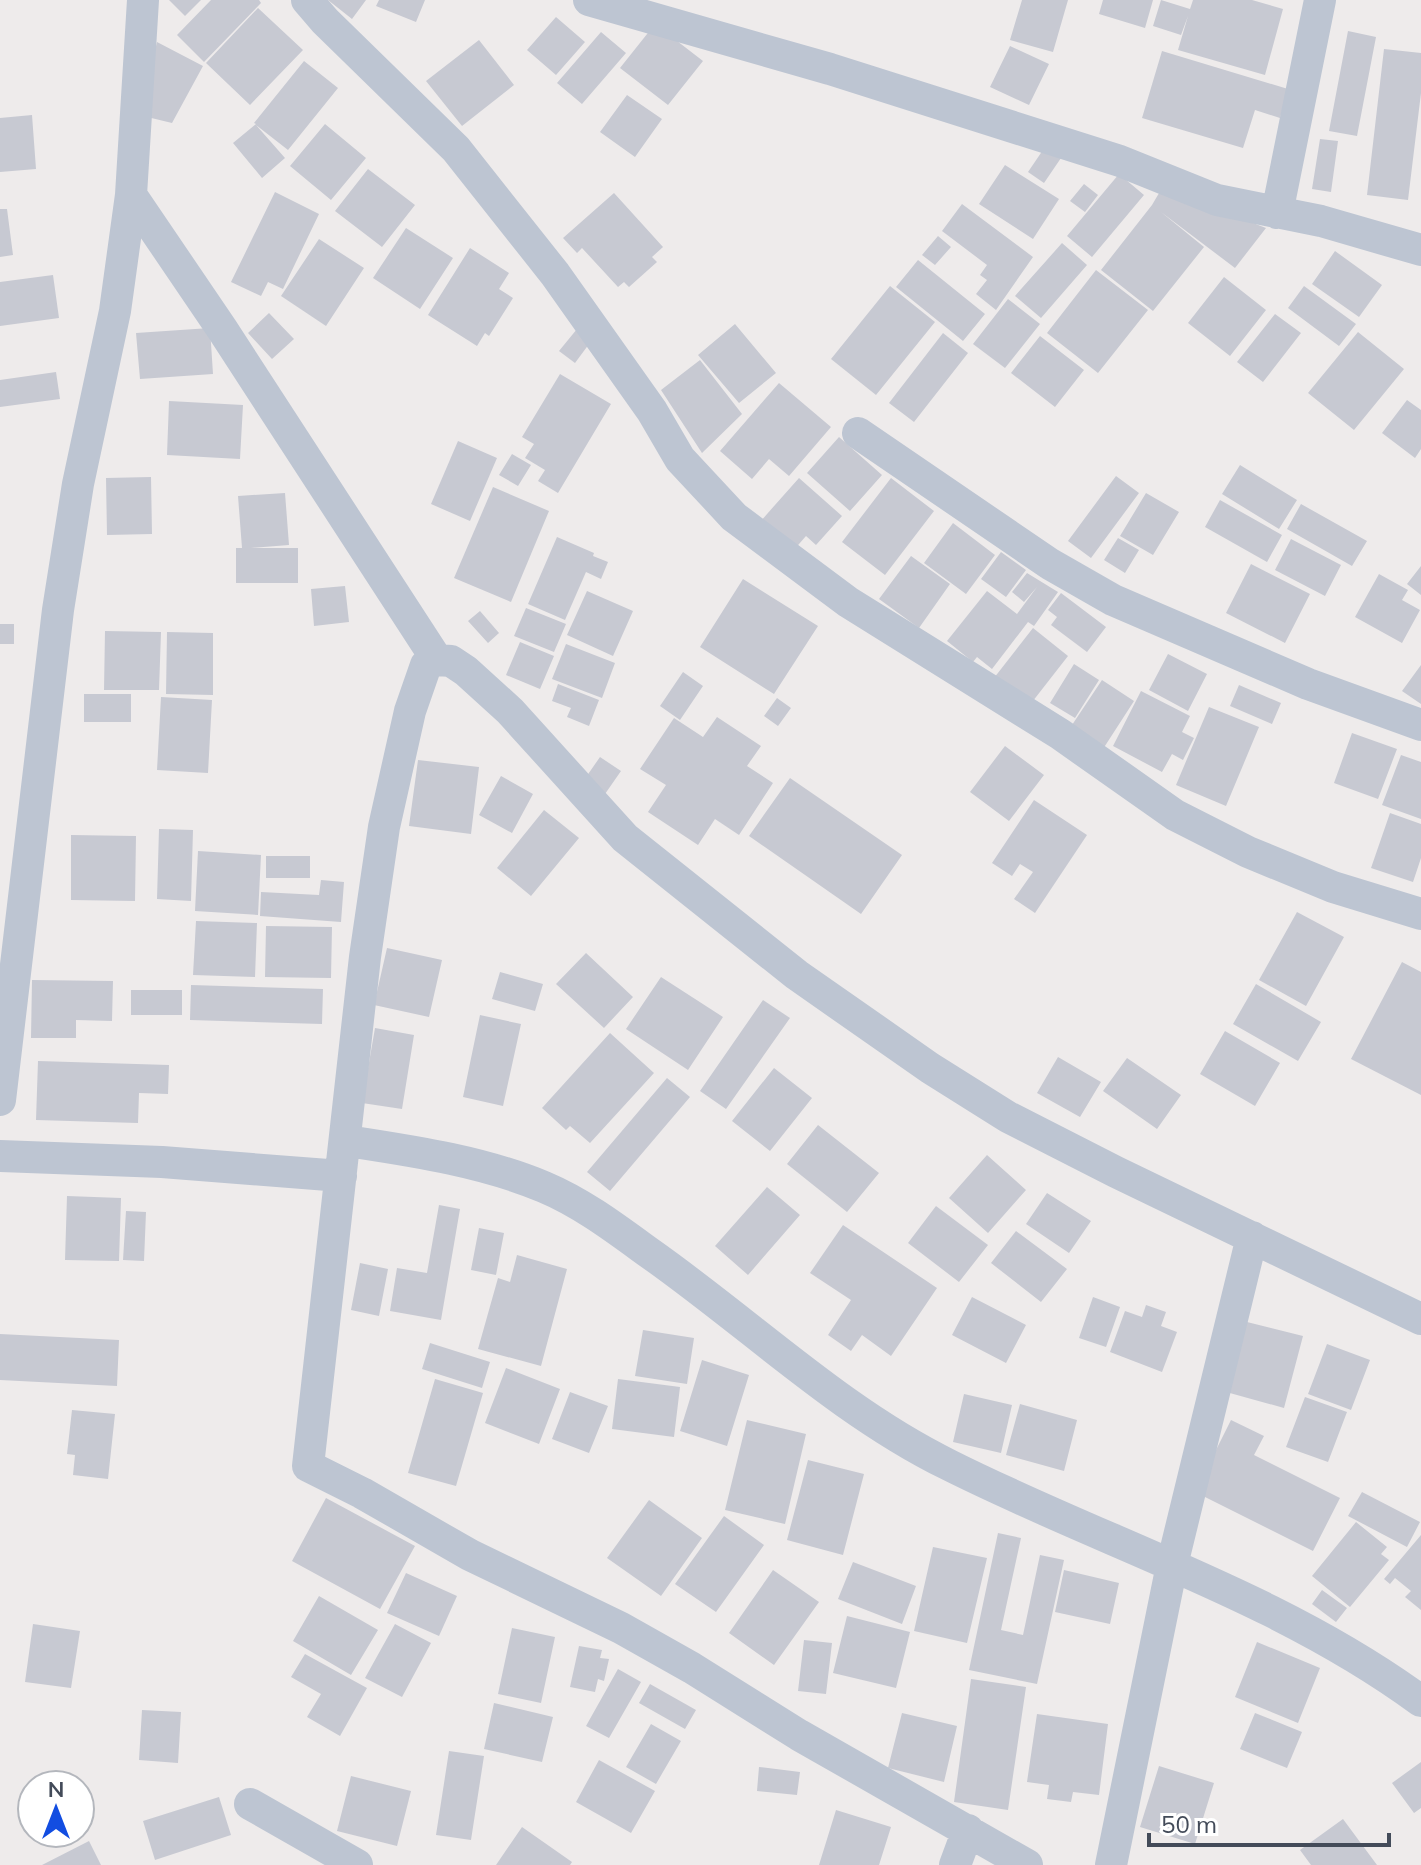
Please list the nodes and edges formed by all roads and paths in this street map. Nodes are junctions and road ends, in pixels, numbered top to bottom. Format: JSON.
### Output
{"nodes":[{"id":1,"x":143,"y":0,"type":"edge"},
{"id":2,"x":307,"y":0,"type":"edge"},
{"id":3,"x":589,"y":0,"type":"edge"},
{"id":4,"x":1320,"y":0,"type":"edge"},
{"id":5,"x":131,"y":195,"type":"junction"},
{"id":6,"x":1277,"y":213,"type":"junction"},
{"id":7,"x":1421,"y":250,"type":"edge"},
{"id":8,"x":858,"y":433,"type":"dead end"},
{"id":9,"x":437,"y":660,"type":"junction"},
{"id":10,"x":1421,"y":725,"type":"edge"},
{"id":11,"x":1421,"y":914,"type":"edge"},
{"id":12,"x":0,"y":1100,"type":"edge"},
{"id":13,"x":347,"y":1141,"type":"junction"},
{"id":14,"x":0,"y":1156,"type":"edge"},
{"id":15,"x":341,"y":1176,"type":"junction"},
{"id":16,"x":1252,"y":1237,"type":"junction"},
{"id":17,"x":1421,"y":1319,"type":"edge"},
{"id":18,"x":1172,"y":1565,"type":"junction"},
{"id":19,"x":1421,"y":1701,"type":"edge"},
{"id":20,"x":250,"y":1804,"type":"dead end"},
{"id":21,"x":968,"y":1830,"type":"junction"},
{"id":22,"x":357,"y":1865,"type":"edge"},
{"id":23,"x":955,"y":1865,"type":"edge"},
{"id":24,"x":1027,"y":1865,"type":"edge"},
{"id":25,"x":1111,"y":1865,"type":"edge"}],
"edges":[{"from":1,"to":5,"type":"street"},
{"from":2,"to":11,"type":"street"},
{"from":3,"to":6,"type":"street"},
{"from":4,"to":6,"type":"street"},
{"from":5,"to":9,"type":"street"},
{"from":5,"to":12,"type":"street"},
{"from":6,"to":7,"type":"street"},
{"from":8,"to":10,"type":"street"},
{"from":9,"to":13,"type":"street"},
{"from":9,"to":16,"type":"street"},
{"from":13,"to":15,"type":"street"},
{"from":13,"to":18,"type":"street"},
{"from":14,"to":15,"type":"street"},
{"from":15,"to":21,"type":"street"},
{"from":16,"to":17,"type":"street"},
{"from":16,"to":18,"type":"street"},
{"from":18,"to":19,"type":"street"},
{"from":18,"to":25,"type":"street"},
{"from":20,"to":22,"type":"street"},
{"from":21,"to":23,"type":"street"},
{"from":21,"to":24,"type":"street"}]}
